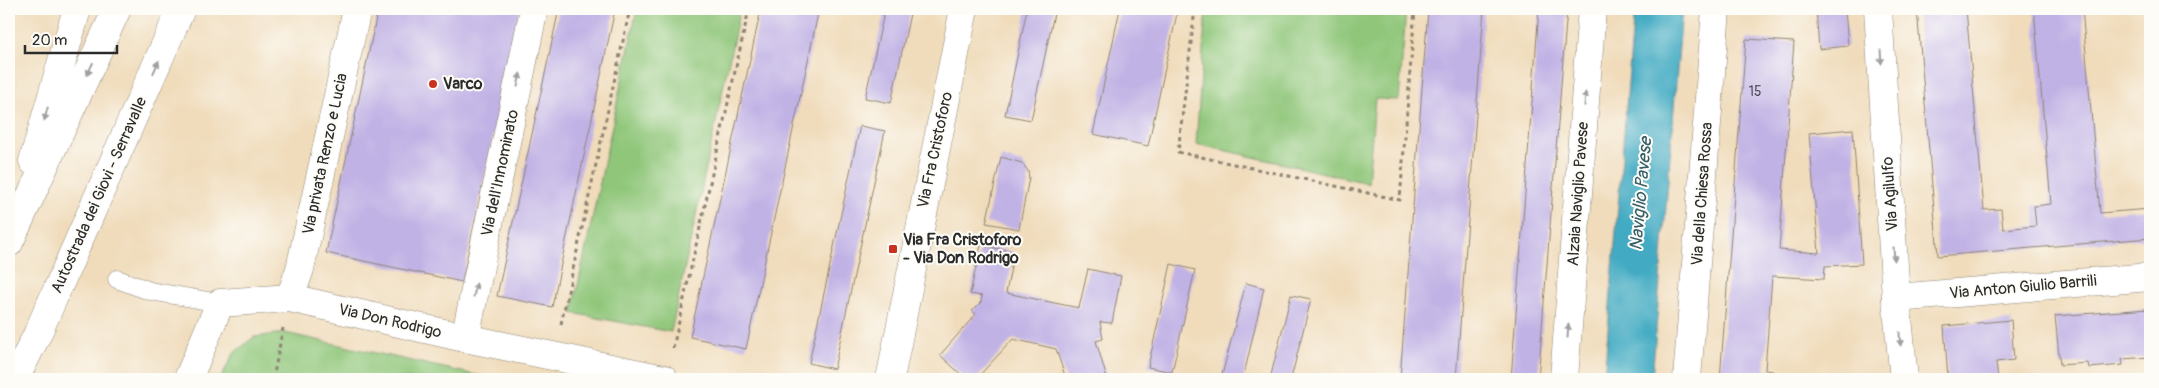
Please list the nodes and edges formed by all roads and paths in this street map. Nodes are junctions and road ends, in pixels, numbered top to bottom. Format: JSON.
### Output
{"nodes":[{"id":1,"x":77,"y":9,"type":"edge"},
{"id":2,"x":117,"y":9,"type":"edge"},
{"id":3,"x":181,"y":9,"type":"edge"},
{"id":4,"x":357,"y":9,"type":"edge"},
{"id":5,"x":534,"y":9,"type":"edge"},
{"id":6,"x":630,"y":9,"type":"edge"},
{"id":7,"x":748,"y":9,"type":"edge"},
{"id":8,"x":964,"y":9,"type":"edge"},
{"id":9,"x":1195,"y":9,"type":"edge"},
{"id":10,"x":1415,"y":9,"type":"edge"},
{"id":11,"x":1592,"y":9,"type":"edge"},
{"id":12,"x":1716,"y":9,"type":"edge"},
{"id":13,"x":1878,"y":9,"type":"edge"},
{"id":14,"x":12,"y":235,"type":"edge"},
{"id":15,"x":2150,"y":276,"type":"edge"},
{"id":16,"x":117,"y":279,"type":"dead end"},
{"id":17,"x":290,"y":298,"type":"junction"},
{"id":18,"x":1896,"y":298,"type":"junction"},
{"id":19,"x":220,"y":303,"type":"junction"},
{"id":20,"x":561,"y":324,"type":"dead end"},
{"id":21,"x":465,"y":338,"type":"junction"},
{"id":22,"x":673,"y":348,"type":"dead end"},
{"id":23,"x":15,"y":379,"type":"edge"},
{"id":24,"x":188,"y":379,"type":"edge"},
{"id":25,"x":273,"y":379,"type":"edge"},
{"id":26,"x":664,"y":379,"type":"edge"},
{"id":27,"x":890,"y":379,"type":"edge"},
{"id":28,"x":1564,"y":379,"type":"edge"},
{"id":29,"x":1687,"y":379,"type":"edge"},
{"id":30,"x":1904,"y":379,"type":"edge"}],
"edges":[{"from":1,"to":14,"type":"main road","one_way":true},
{"from":2,"to":14,"type":"main road","one_way":true},
{"from":23,"to":3,"type":"main road","name":"Autostrada dei Giovi - Serravalle","one_way":true},
{"from":4,"to":17,"type":"main road","name":"Via privata Renzo e Lucia"},
{"from":21,"to":5,"type":"main road","name":"Via dell'Innominato","one_way":true},
{"from":6,"to":20,"type":"path"},
{"from":7,"to":22,"type":"path"},
{"from":8,"to":27,"type":"main road","name":"Via Fra Cristoforo"},
{"from":9,"to":10,"type":"path"},
{"from":28,"to":11,"type":"main road","name":"Alzaia Naviglio Pavese","one_way":true},
{"from":12,"to":29,"type":"main road","name":"Via della Chiesa Rossa"},
{"from":13,"to":18,"type":"main road","name":"Via Agilulfo","one_way":true},
{"from":15,"to":18,"type":"main road","name":"Via Anton Giulio Barrili"},
{"from":16,"to":19,"type":"lane","name":"Via Don Rodrigo"},
{"from":17,"to":19,"type":"main road","name":"Via Don Rodrigo"},
{"from":17,"to":21,"type":"main road","name":"Via Don Rodrigo"},
{"from":17,"to":25,"type":"path"},
{"from":18,"to":30,"type":"main road","name":"Via Agilulfo","one_way":true},
{"from":19,"to":24,"type":"main road"},
{"from":21,"to":26,"type":"main road","name":"Via Don Rodrigo"}]}
